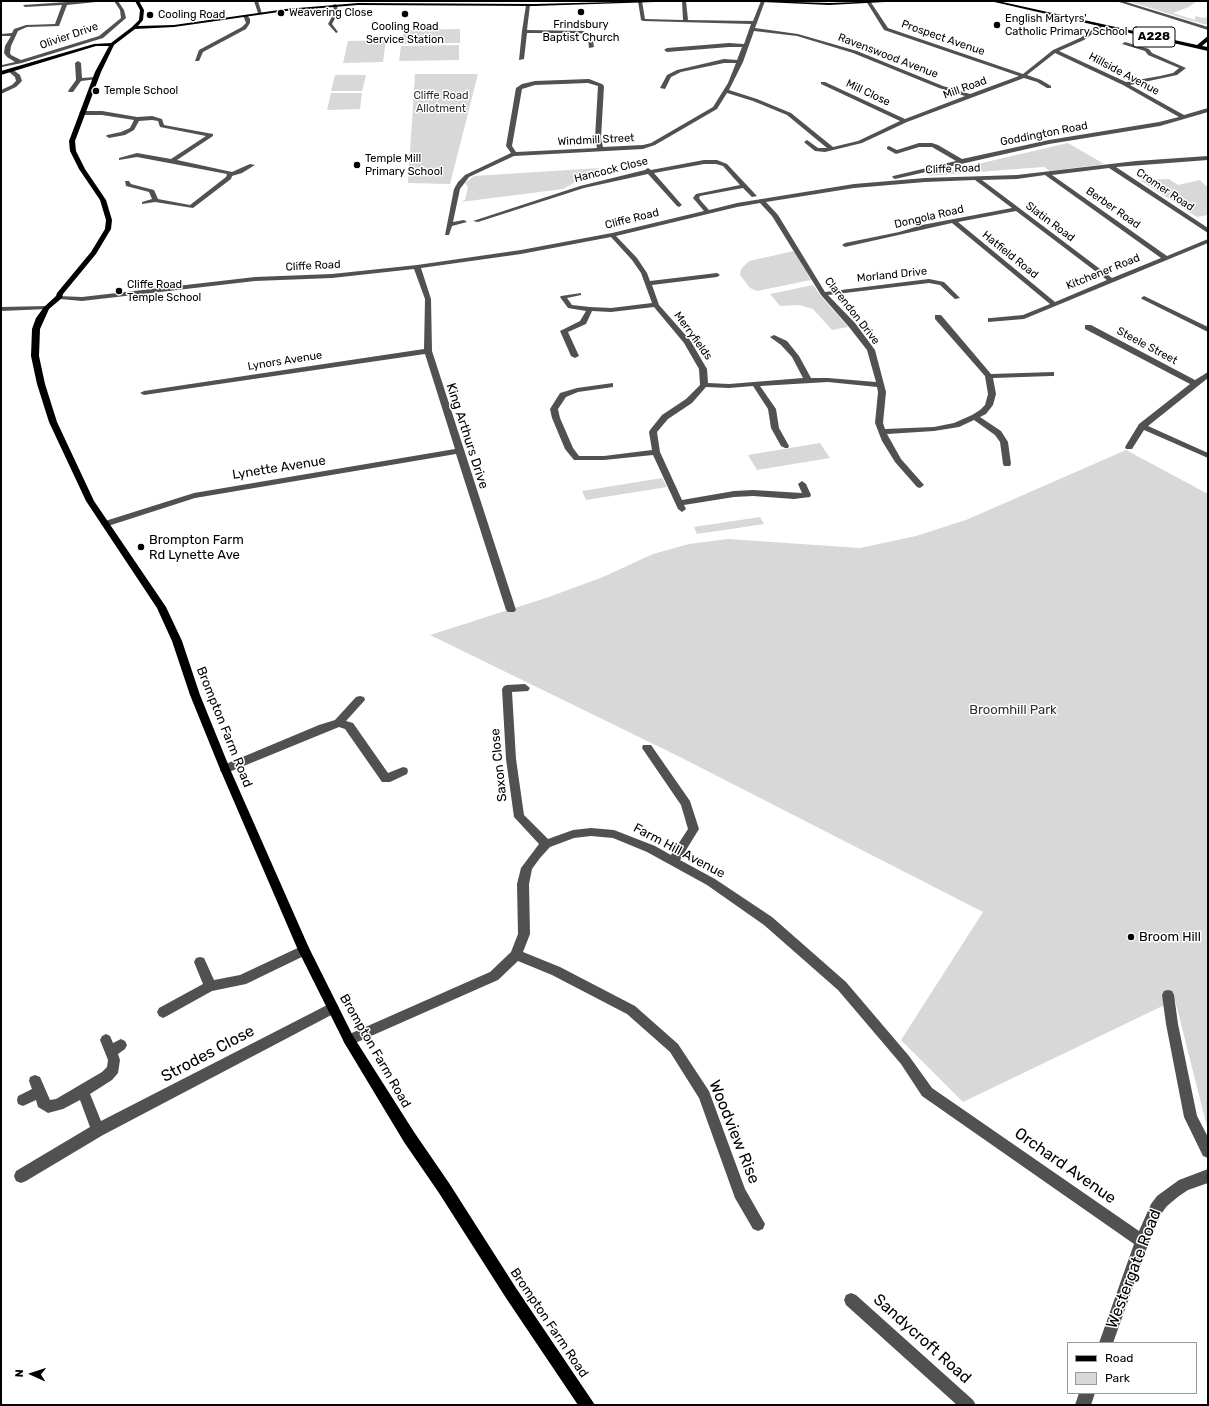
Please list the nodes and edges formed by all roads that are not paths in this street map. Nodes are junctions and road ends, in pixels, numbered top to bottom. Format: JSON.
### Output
{"nodes":[{"id":1,"x":104,"y":1,"type":"edge"},
{"id":2,"x":116,"y":1,"type":"edge"},
{"id":3,"x":137,"y":1,"type":"edge"},
{"id":4,"x":256,"y":1,"type":"edge"},
{"id":5,"x":640,"y":1,"type":"edge"},
{"id":6,"x":655,"y":1,"type":"edge"},
{"id":7,"x":684,"y":1,"type":"edge"},
{"id":8,"x":763,"y":1,"type":"edge"},
{"id":9,"x":885,"y":1,"type":"edge"},
{"id":10,"x":992,"y":1,"type":"edge"},
{"id":11,"x":1118,"y":1,"type":"edge"},
{"id":12,"x":603,"y":2,"type":"edge"},
{"id":13,"x":635,"y":2,"type":"edge"},
{"id":14,"x":868,"y":2,"type":"junction"},
{"id":15,"x":36,"y":3,"type":"edge"},
{"id":16,"x":455,"y":3,"type":"edge"},
{"id":17,"x":65,"y":4,"type":"junction"},
{"id":18,"x":528,"y":5,"type":"junction"},
{"id":19,"x":25,"y":6,"type":"dead end"},
{"id":20,"x":335,"y":6,"type":"junction"},
{"id":21,"x":260,"y":13,"type":"junction"},
{"id":22,"x":245,"y":16,"type":"junction"},
{"id":23,"x":686,"y":20,"type":"junction"},
{"id":24,"x":755,"y":23,"type":"junction"},
{"id":25,"x":57,"y":25,"type":"junction"},
{"id":26,"x":1101,"y":25,"type":"junction"},
{"id":27,"x":134,"y":28,"type":"junction"},
{"id":28,"x":752,"y":29,"type":"junction"},
{"id":29,"x":1208,"y":29,"type":"edge"},
{"id":30,"x":55,"y":31,"type":"dead end"},
{"id":31,"x":524,"y":31,"type":"junction"},
{"id":32,"x":336,"y":32,"type":"dead end"},
{"id":33,"x":14,"y":34,"type":"junction"},
{"id":34,"x":1,"y":35,"type":"edge"},
{"id":35,"x":1208,"y":38,"type":"edge"},
{"id":36,"x":112,"y":44,"type":"junction"},
{"id":37,"x":1125,"y":44,"type":"dead end"},
{"id":38,"x":745,"y":46,"type":"junction"},
{"id":39,"x":591,"y":47,"type":"dead end"},
{"id":40,"x":1198,"y":47,"type":"junction"},
{"id":41,"x":1208,"y":49,"type":"edge"},
{"id":42,"x":668,"y":50,"type":"dead end"},
{"id":43,"x":1055,"y":51,"type":"junction"},
{"id":44,"x":521,"y":59,"type":"dead end"},
{"id":45,"x":197,"y":60,"type":"dead end"},
{"id":46,"x":20,"y":62,"type":"junction"},
{"id":47,"x":740,"y":62,"type":"junction"},
{"id":48,"x":78,"y":63,"type":"dead end"},
{"id":49,"x":4,"y":66,"type":"dead end"},
{"id":50,"x":10,"y":70,"type":"junction"},
{"id":51,"x":1,"y":73,"type":"edge"},
{"id":52,"x":1023,"y":76,"type":"junction"},
{"id":53,"x":95,"y":79,"type":"junction"},
{"id":54,"x":79,"y":80,"type":"junction"},
{"id":55,"x":823,"y":83,"type":"dead end"},
{"id":56,"x":1125,"y":84,"type":"junction"},
{"id":57,"x":667,"y":85,"type":"dead end"},
{"id":58,"x":1049,"y":87,"type":"dead end"},
{"id":59,"x":71,"y":91,"type":"dead end"},
{"id":60,"x":727,"y":91,"type":"junction"},
{"id":61,"x":1,"y":92,"type":"edge"},
{"id":62,"x":969,"y":96,"type":"junction"},
{"id":63,"x":1208,"y":110,"type":"edge"},
{"id":64,"x":82,"y":113,"type":"junction"},
{"id":65,"x":1183,"y":117,"type":"junction"},
{"id":66,"x":137,"y":119,"type":"junction"},
{"id":67,"x":905,"y":121,"type":"junction"},
{"id":68,"x":109,"y":136,"type":"dead end"},
{"id":69,"x":807,"y":142,"type":"dead end"},
{"id":70,"x":889,"y":148,"type":"dead end"},
{"id":71,"x":600,"y":149,"type":"junction"},
{"id":72,"x":832,"y":149,"type":"junction"},
{"id":73,"x":514,"y":154,"type":"junction"},
{"id":74,"x":1208,"y":158,"type":"edge"},
{"id":75,"x":121,"y":159,"type":"dead end"},
{"id":76,"x":961,"y":161,"type":"junction"},
{"id":77,"x":172,"y":162,"type":"junction"},
{"id":78,"x":252,"y":165,"type":"dead end"},
{"id":79,"x":1110,"y":166,"type":"junction"},
{"id":80,"x":648,"y":170,"type":"junction"},
{"id":81,"x":1047,"y":174,"type":"junction"},
{"id":82,"x":229,"y":176,"type":"junction"},
{"id":83,"x":976,"y":178,"type":"junction"},
{"id":84,"x":127,"y":182,"type":"dead end"},
{"id":85,"x":887,"y":183,"type":"junction"},
{"id":86,"x":745,"y":186,"type":"junction"},
{"id":87,"x":754,"y":196,"type":"dead end"},
{"id":88,"x":156,"y":200,"type":"junction"},
{"id":89,"x":760,"y":200,"type":"junction"},
{"id":90,"x":144,"y":203,"type":"dead end"},
{"id":91,"x":679,"y":206,"type":"dead end"},
{"id":92,"x":1017,"y":210,"type":"junction"},
{"id":93,"x":708,"y":212,"type":"junction"},
{"id":94,"x":476,"y":221,"type":"dead end"},
{"id":95,"x":464,"y":222,"type":"dead end"},
{"id":96,"x":954,"y":222,"type":"junction"},
{"id":97,"x":449,"y":224,"type":"junction"},
{"id":98,"x":1208,"y":231,"type":"edge"},
{"id":99,"x":446,"y":234,"type":"dead end"},
{"id":100,"x":612,"y":235,"type":"junction"},
{"id":101,"x":1208,"y":241,"type":"edge"},
{"id":102,"x":845,"y":245,"type":"dead end"},
{"id":103,"x":1167,"y":259,"type":"junction"},
{"id":104,"x":417,"y":267,"type":"junction"},
{"id":105,"x":717,"y":275,"type":"dead end"},
{"id":106,"x":1112,"y":281,"type":"junction"},
{"id":107,"x":647,"y":283,"type":"junction"},
{"id":108,"x":579,"y":294,"type":"dead end"},
{"id":109,"x":823,"y":294,"type":"junction"},
{"id":110,"x":60,"y":297,"type":"junction"},
{"id":111,"x":957,"y":298,"type":"dead end"},
{"id":112,"x":1144,"y":298,"type":"dead end"},
{"id":113,"x":656,"y":304,"type":"junction"},
{"id":114,"x":1054,"y":304,"type":"junction"},
{"id":115,"x":46,"y":308,"type":"junction"},
{"id":116,"x":1,"y":309,"type":"edge"},
{"id":117,"x":590,"y":310,"type":"junction"},
{"id":118,"x":938,"y":318,"type":"dead end"},
{"id":119,"x":1006,"y":319,"type":"junction"},
{"id":120,"x":991,"y":320,"type":"dead end"},
{"id":121,"x":1012,"y":327,"type":"dead end"},
{"id":122,"x":1088,"y":327,"type":"dead end"},
{"id":123,"x":1208,"y":330,"type":"edge"},
{"id":124,"x":774,"y":337,"type":"dead end"},
{"id":125,"x":428,"y":351,"type":"junction"},
{"id":126,"x":575,"y":356,"type":"dead end"},
{"id":127,"x":1051,"y":374,"type":"dead end"},
{"id":128,"x":1208,"y":374,"type":"edge"},
{"id":129,"x":989,"y":376,"type":"junction"},
{"id":130,"x":808,"y":380,"type":"junction"},
{"id":131,"x":755,"y":384,"type":"junction"},
{"id":132,"x":1196,"y":384,"type":"junction"},
{"id":133,"x":610,"y":385,"type":"dead end"},
{"id":134,"x":704,"y":385,"type":"junction"},
{"id":135,"x":880,"y":385,"type":"junction"},
{"id":136,"x":144,"y":393,"type":"dead end"},
{"id":137,"x":976,"y":418,"type":"junction"},
{"id":138,"x":1142,"y":426,"type":"junction"},
{"id":139,"x":883,"y":432,"type":"junction"},
{"id":140,"x":785,"y":446,"type":"dead end"},
{"id":141,"x":1129,"y":447,"type":"dead end"},
{"id":142,"x":459,"y":451,"type":"junction"},
{"id":143,"x":656,"y":452,"type":"junction"},
{"id":144,"x":1208,"y":456,"type":"edge"},
{"id":145,"x":1007,"y":464,"type":"dead end"},
{"id":146,"x":802,"y":484,"type":"dead end"},
{"id":147,"x":920,"y":485,"type":"dead end"},
{"id":148,"x":105,"y":524,"type":"junction"},
{"id":149,"x":510,"y":610,"type":"dead end"},
{"id":150,"x":525,"y":688,"type":"dead end"},
{"id":151,"x":360,"y":700,"type":"dead end"},
{"id":152,"x":339,"y":723,"type":"junction"},
{"id":153,"x":647,"y":748,"type":"dead end"},
{"id":154,"x":225,"y":769,"type":"junction"},
{"id":155,"x":403,"y":771,"type":"dead end"},
{"id":156,"x":546,"y":844,"type":"junction"},
{"id":157,"x":673,"y":861,"type":"junction"},
{"id":158,"x":304,"y":950,"type":"junction"},
{"id":159,"x":516,"y":955,"type":"junction"},
{"id":160,"x":200,"y":962,"type":"dead end"},
{"id":161,"x":210,"y":986,"type":"junction"},
{"id":162,"x":1168,"y":995,"type":"dead end"},
{"id":163,"x":333,"y":1008,"type":"junction"},
{"id":164,"x":163,"y":1012,"type":"dead end"},
{"id":165,"x":349,"y":1040,"type":"junction"},
{"id":166,"x":112,"y":1045,"type":"dead end"},
{"id":167,"x":83,"y":1092,"type":"junction"},
{"id":168,"x":23,"y":1100,"type":"dead end"},
{"id":169,"x":969,"y":1120,"type":"joint"},
{"id":170,"x":98,"y":1130,"type":"junction"},
{"id":171,"x":1208,"y":1151,"type":"edge"},
{"id":172,"x":21,"y":1176,"type":"dead end"},
{"id":173,"x":1208,"y":1176,"type":"edge"},
{"id":174,"x":758,"y":1224,"type":"dead end"},
{"id":175,"x":1142,"y":1241,"type":"junction"},
{"id":176,"x":851,"y":1300,"type":"dead end"},
{"id":177,"x":1106,"y":1342,"type":"edge"},
{"id":178,"x":1087,"y":1394,"type":"edge"},
{"id":179,"x":587,"y":1405,"type":"edge"},
{"id":180,"x":968,"y":1405,"type":"edge"},
{"id":181,"x":1083,"y":1405,"type":"edge"}],
"edges":[{"from":1,"to":17,"type":"street"},
{"from":2,"to":46,"type":"street","name":"Olivier Drive"},
{"from":3,"to":27,"type":"main road"},
{"from":4,"to":21,"type":"street"},
{"from":5,"to":6,"type":"main road"},
{"from":5,"to":13,"type":"main road"},
{"from":5,"to":23,"type":"street"},
{"from":7,"to":23,"type":"street"},
{"from":8,"to":14,"type":"main road"},
{"from":8,"to":24,"type":"street","name":"Windmill Street"},
{"from":9,"to":14,"type":"main road"},
{"from":10,"to":26,"type":"main road","number":"A228"},
{"from":11,"to":29,"type":"street"},
{"from":12,"to":13,"type":"main road"},
{"from":12,"to":18,"type":"main road"},
{"from":14,"to":52,"type":"street","name":"Prospect Avenue"},
{"from":15,"to":17,"type":"street"},
{"from":15,"to":19,"type":"street"},
{"from":16,"to":18,"type":"main road"},
{"from":16,"to":20,"type":"main road"},
{"from":17,"to":25,"type":"street"},
{"from":18,"to":31,"type":"street"},
{"from":20,"to":21,"type":"main road"},
{"from":20,"to":32,"type":"street"},
{"from":21,"to":22,"type":"main road"},
{"from":22,"to":27,"type":"main road"},
{"from":22,"to":45,"type":"street"},
{"from":23,"to":24,"type":"street"},
{"from":24,"to":28,"type":"street","name":"Windmill Street"},
{"from":25,"to":30,"type":"street"},
{"from":25,"to":33,"type":"street"},
{"from":26,"to":40,"type":"main road","number":"A228"},
{"from":26,"to":43,"type":"street","name":"Mill Road"},
{"from":27,"to":36,"type":"main road"},
{"from":28,"to":38,"type":"street","name":"Windmill Street"},
{"from":28,"to":62,"type":"street","name":"Ravenswood Avenue"},
{"from":31,"to":39,"type":"street"},
{"from":31,"to":44,"type":"street"},
{"from":33,"to":34,"type":"street"},
{"from":33,"to":46,"type":"street"},
{"from":35,"to":40,"type":"main road"},
{"from":36,"to":50,"type":"main road"},
{"from":36,"to":53,"type":"main road","name":"Brompton Farm Road"},
{"from":37,"to":56,"type":"street"},
{"from":38,"to":42,"type":"street"},
{"from":38,"to":47,"type":"street","name":"Windmill Street"},
{"from":40,"to":41,"type":"main road","number":"A228"},
{"from":43,"to":52,"type":"street","name":"Mill Road"},
{"from":43,"to":56,"type":"street","name":"Hillside Avenue"},
{"from":46,"to":49,"type":"street"},
{"from":47,"to":57,"type":"street"},
{"from":47,"to":60,"type":"street","name":"Windmill Street"},
{"from":48,"to":54,"type":"street"},
{"from":50,"to":51,"type":"main road"},
{"from":50,"to":61,"type":"street"},
{"from":52,"to":58,"type":"street","name":"Prospect Avenue"},
{"from":52,"to":62,"type":"street","name":"Mill Road"},
{"from":53,"to":54,"type":"street"},
{"from":53,"to":64,"type":"main road","name":"Brompton Farm Road"},
{"from":54,"to":59,"type":"street"},
{"from":55,"to":67,"type":"street","name":"Mill Close"},
{"from":56,"to":65,"type":"street","name":"Hillside Avenue"},
{"from":60,"to":71,"type":"street","name":"Windmill Street"},
{"from":60,"to":72,"type":"street"},
{"from":62,"to":67,"type":"street","name":"Mill Road"},
{"from":63,"to":65,"type":"street","name":"Goddington Road"},
{"from":64,"to":66,"type":"street"},
{"from":64,"to":110,"type":"main road","name":"Brompton Farm Road"},
{"from":65,"to":76,"type":"street","name":"Goddington Road"},
{"from":66,"to":68,"type":"street"},
{"from":66,"to":77,"type":"street"},
{"from":67,"to":72,"type":"street","name":"Mill Road"},
{"from":69,"to":72,"type":"street","name":"Mill Road"},
{"from":70,"to":76,"type":"street"},
{"from":71,"to":73,"type":"street","name":"Windmill Street"},
{"from":71,"to":73,"type":"street"},
{"from":73,"to":97,"type":"street","name":"Windmill Street"},
{"from":74,"to":79,"type":"street","name":"Cliffe Road"},
{"from":75,"to":77,"type":"street"},
{"from":76,"to":85,"type":"street","name":"Goddington Road"},
{"from":77,"to":82,"type":"street"},
{"from":78,"to":82,"type":"street"},
{"from":79,"to":81,"type":"street","name":"Cliffe Road"},
{"from":79,"to":98,"type":"street","name":"Cromer Road"},
{"from":80,"to":86,"type":"street","name":"Hancock Close"},
{"from":80,"to":91,"type":"street"},
{"from":80,"to":94,"type":"street","name":"Hancock Close"},
{"from":81,"to":83,"type":"street","name":"Cliffe Road"},
{"from":81,"to":103,"type":"street","name":"Berber Road"},
{"from":82,"to":88,"type":"street"},
{"from":83,"to":85,"type":"street","name":"Cliffe Road"},
{"from":83,"to":92,"type":"street","name":"Slatin Road"},
{"from":84,"to":88,"type":"street"},
{"from":85,"to":89,"type":"street","name":"Cliffe Road"},
{"from":86,"to":87,"type":"street","name":"Hancock Close"},
{"from":86,"to":93,"type":"street"},
{"from":88,"to":90,"type":"street"},
{"from":89,"to":93,"type":"street","name":"Cliffe Road"},
{"from":89,"to":109,"type":"street","name":"Clarendon Drive"},
{"from":92,"to":96,"type":"street","name":"Dongola Road"},
{"from":92,"to":106,"type":"street","name":"Slatin Road"},
{"from":93,"to":100,"type":"street","name":"Cliffe Road"},
{"from":95,"to":97,"type":"street"},
{"from":96,"to":102,"type":"street","name":"Dongola Road"},
{"from":96,"to":114,"type":"street","name":"Hatfield Road"},
{"from":97,"to":99,"type":"street","name":"Windmill Street"},
{"from":100,"to":104,"type":"street","name":"Cliffe Road"},
{"from":100,"to":107,"type":"street","name":"Merryfields"},
{"from":101,"to":103,"type":"street","name":"Kitchener Road"},
{"from":103,"to":106,"type":"street","name":"Kitchener Road"},
{"from":104,"to":110,"type":"street","name":"Cliffe Road"},
{"from":104,"to":125,"type":"street","name":"King Arthurs Drive"},
{"from":105,"to":107,"type":"street"},
{"from":106,"to":114,"type":"street","name":"Kitchener Road"},
{"from":107,"to":113,"type":"street","name":"Merryfields"},
{"from":108,"to":117,"type":"street"},
{"from":109,"to":111,"type":"street","name":"Morland Drive"},
{"from":109,"to":135,"type":"street","name":"Clarendon Drive"},
{"from":110,"to":115,"type":"main road","name":"Brompton Farm Road"},
{"from":112,"to":123,"type":"street"},
{"from":113,"to":117,"type":"street"},
{"from":113,"to":134,"type":"street","name":"Merryfields"},
{"from":114,"to":119,"type":"street","name":"Kitchener Road"},
{"from":115,"to":116,"type":"street"},
{"from":115,"to":148,"type":"main road","name":"Brompton Farm Road"},
{"from":117,"to":126,"type":"street"},
{"from":118,"to":129,"type":"street"},
{"from":119,"to":120,"type":"street","name":"Kitchener Road"},
{"from":119,"to":121,"type":"street"},
{"from":122,"to":132,"type":"street","name":"Steele Street"},
{"from":124,"to":130,"type":"street"},
{"from":125,"to":136,"type":"street","name":"Lynors Avenue"},
{"from":125,"to":142,"type":"street","name":"King Arthurs Drive"},
{"from":127,"to":129,"type":"street"},
{"from":128,"to":132,"type":"street"},
{"from":129,"to":137,"type":"street"},
{"from":130,"to":131,"type":"street"},
{"from":130,"to":135,"type":"street"},
{"from":131,"to":134,"type":"street"},
{"from":131,"to":140,"type":"street"},
{"from":132,"to":138,"type":"street"},
{"from":133,"to":143,"type":"street"},
{"from":134,"to":143,"type":"street"},
{"from":135,"to":139,"type":"street","name":"Clarendon Drive"},
{"from":137,"to":139,"type":"street"},
{"from":137,"to":145,"type":"street"},
{"from":138,"to":141,"type":"street"},
{"from":138,"to":144,"type":"street"},
{"from":139,"to":147,"type":"street","name":"Clarendon Drive"},
{"from":142,"to":148,"type":"street","name":"Lynette Avenue"},
{"from":142,"to":149,"type":"street","name":"King Arthurs Drive"},
{"from":143,"to":146,"type":"street"},
{"from":148,"to":154,"type":"main road","name":"Brompton Farm Road"},
{"from":150,"to":156,"type":"street","name":"Saxon Close"},
{"from":151,"to":152,"type":"street"},
{"from":152,"to":154,"type":"street"},
{"from":152,"to":155,"type":"street"},
{"from":153,"to":157,"type":"street"},
{"from":154,"to":158,"type":"main road","name":"Brompton Farm Road"},
{"from":156,"to":157,"type":"street","name":"Farm Hill Avenue"},
{"from":156,"to":159,"type":"street"},
{"from":157,"to":169,"type":"street","name":"Farm Hill Avenue"},
{"from":158,"to":161,"type":"street"},
{"from":158,"to":163,"type":"main road","name":"Brompton Farm Road"},
{"from":159,"to":165,"type":"street"},
{"from":159,"to":174,"type":"street","name":"Woodview Rise"},
{"from":160,"to":161,"type":"street"},
{"from":161,"to":164,"type":"street"},
{"from":162,"to":171,"type":"street"},
{"from":163,"to":165,"type":"main road","name":"Brompton Farm Road"},
{"from":163,"to":170,"type":"street","name":"Strodes Close"},
{"from":165,"to":179,"type":"main road","name":"Brompton Farm Road"},
{"from":166,"to":167,"type":"street"},
{"from":167,"to":168,"type":"street"},
{"from":167,"to":170,"type":"street"},
{"from":169,"to":175,"type":"street","name":"Orchard Avenue"},
{"from":170,"to":172,"type":"street","name":"Strodes Close"},
{"from":173,"to":175,"type":"street","name":"Westergate Road"},
{"from":175,"to":177,"type":"street","name":"Westergate Road"},
{"from":176,"to":180,"type":"street","name":"Sandycroft Road"},
{"from":178,"to":181,"type":"street"}]}
